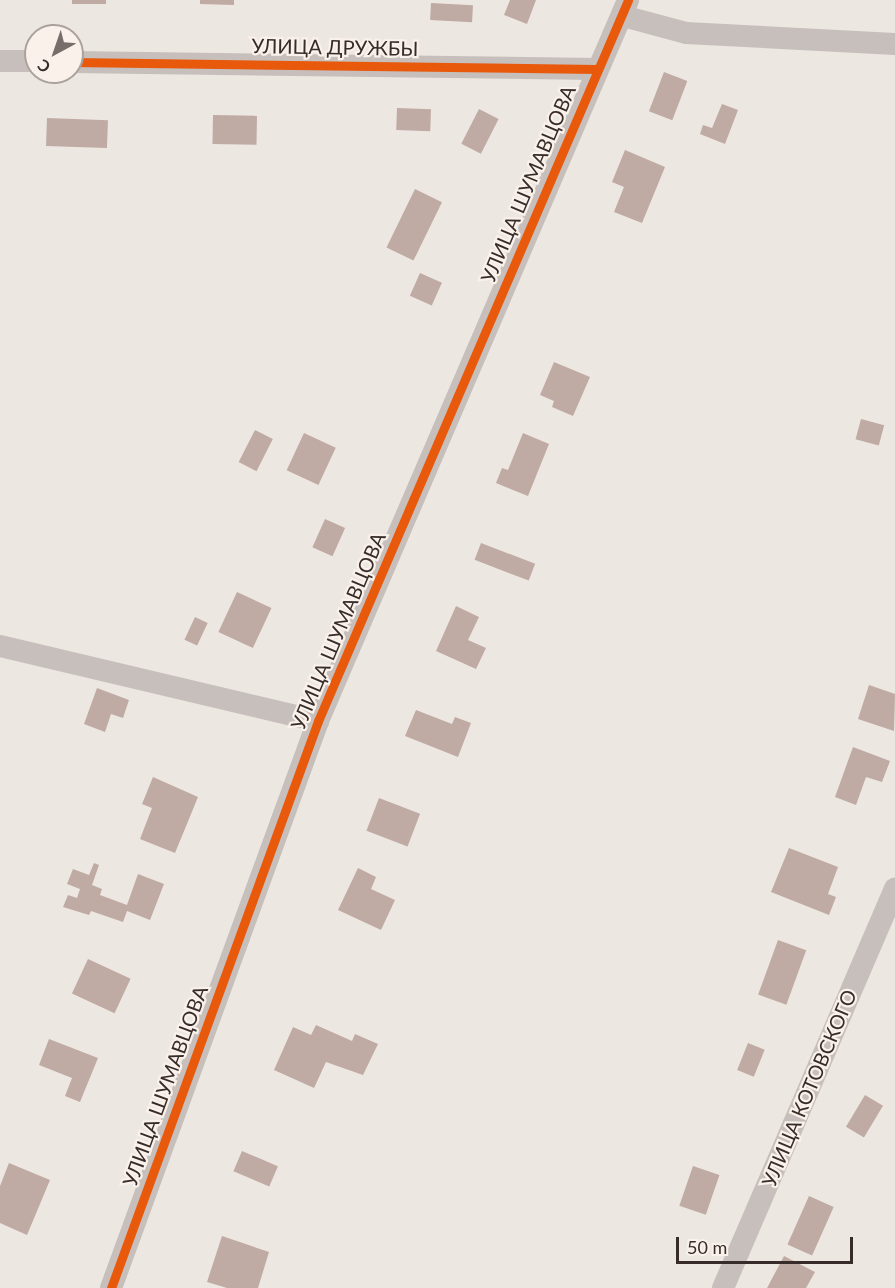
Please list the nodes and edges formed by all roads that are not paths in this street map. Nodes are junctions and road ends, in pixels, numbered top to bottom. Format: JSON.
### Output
{"nodes":[{"id":1,"x":625,"y":8,"type":"edge"},
{"id":2,"x":895,"y":44,"type":"edge"},
{"id":3,"x":0,"y":61,"type":"edge"},
{"id":4,"x":24,"y":61,"type":"edge"},
{"id":5,"x":84,"y":62,"type":"edge"},
{"id":6,"x":597,"y":69,"type":"junction"},
{"id":7,"x":0,"y":646,"type":"edge"},
{"id":8,"x":318,"y":721,"type":"junction"},
{"id":9,"x":895,"y":888,"type":"edge"},
{"id":10,"x":111,"y":1288,"type":"edge"},
{"id":11,"x":723,"y":1288,"type":"edge"}],
"edges":[{"from":1,"to":2,"type":"street"},
{"from":1,"to":6,"type":"street","name":"УЛИЦА ШУМАВЦОВА"},
{"from":3,"to":4,"type":"street"},
{"from":5,"to":6,"type":"street","name":"УЛИЦА ДРУЖБЫ"},
{"from":6,"to":8,"type":"street","name":"УЛИЦА ШУМАВЦОВА"},
{"from":7,"to":8,"type":"street"},
{"from":8,"to":10,"type":"street","name":"УЛИЦА ШУМАВЦОВА"},
{"from":9,"to":11,"type":"street","name":"УЛИЦА КОТОВСКОГО"}]}
